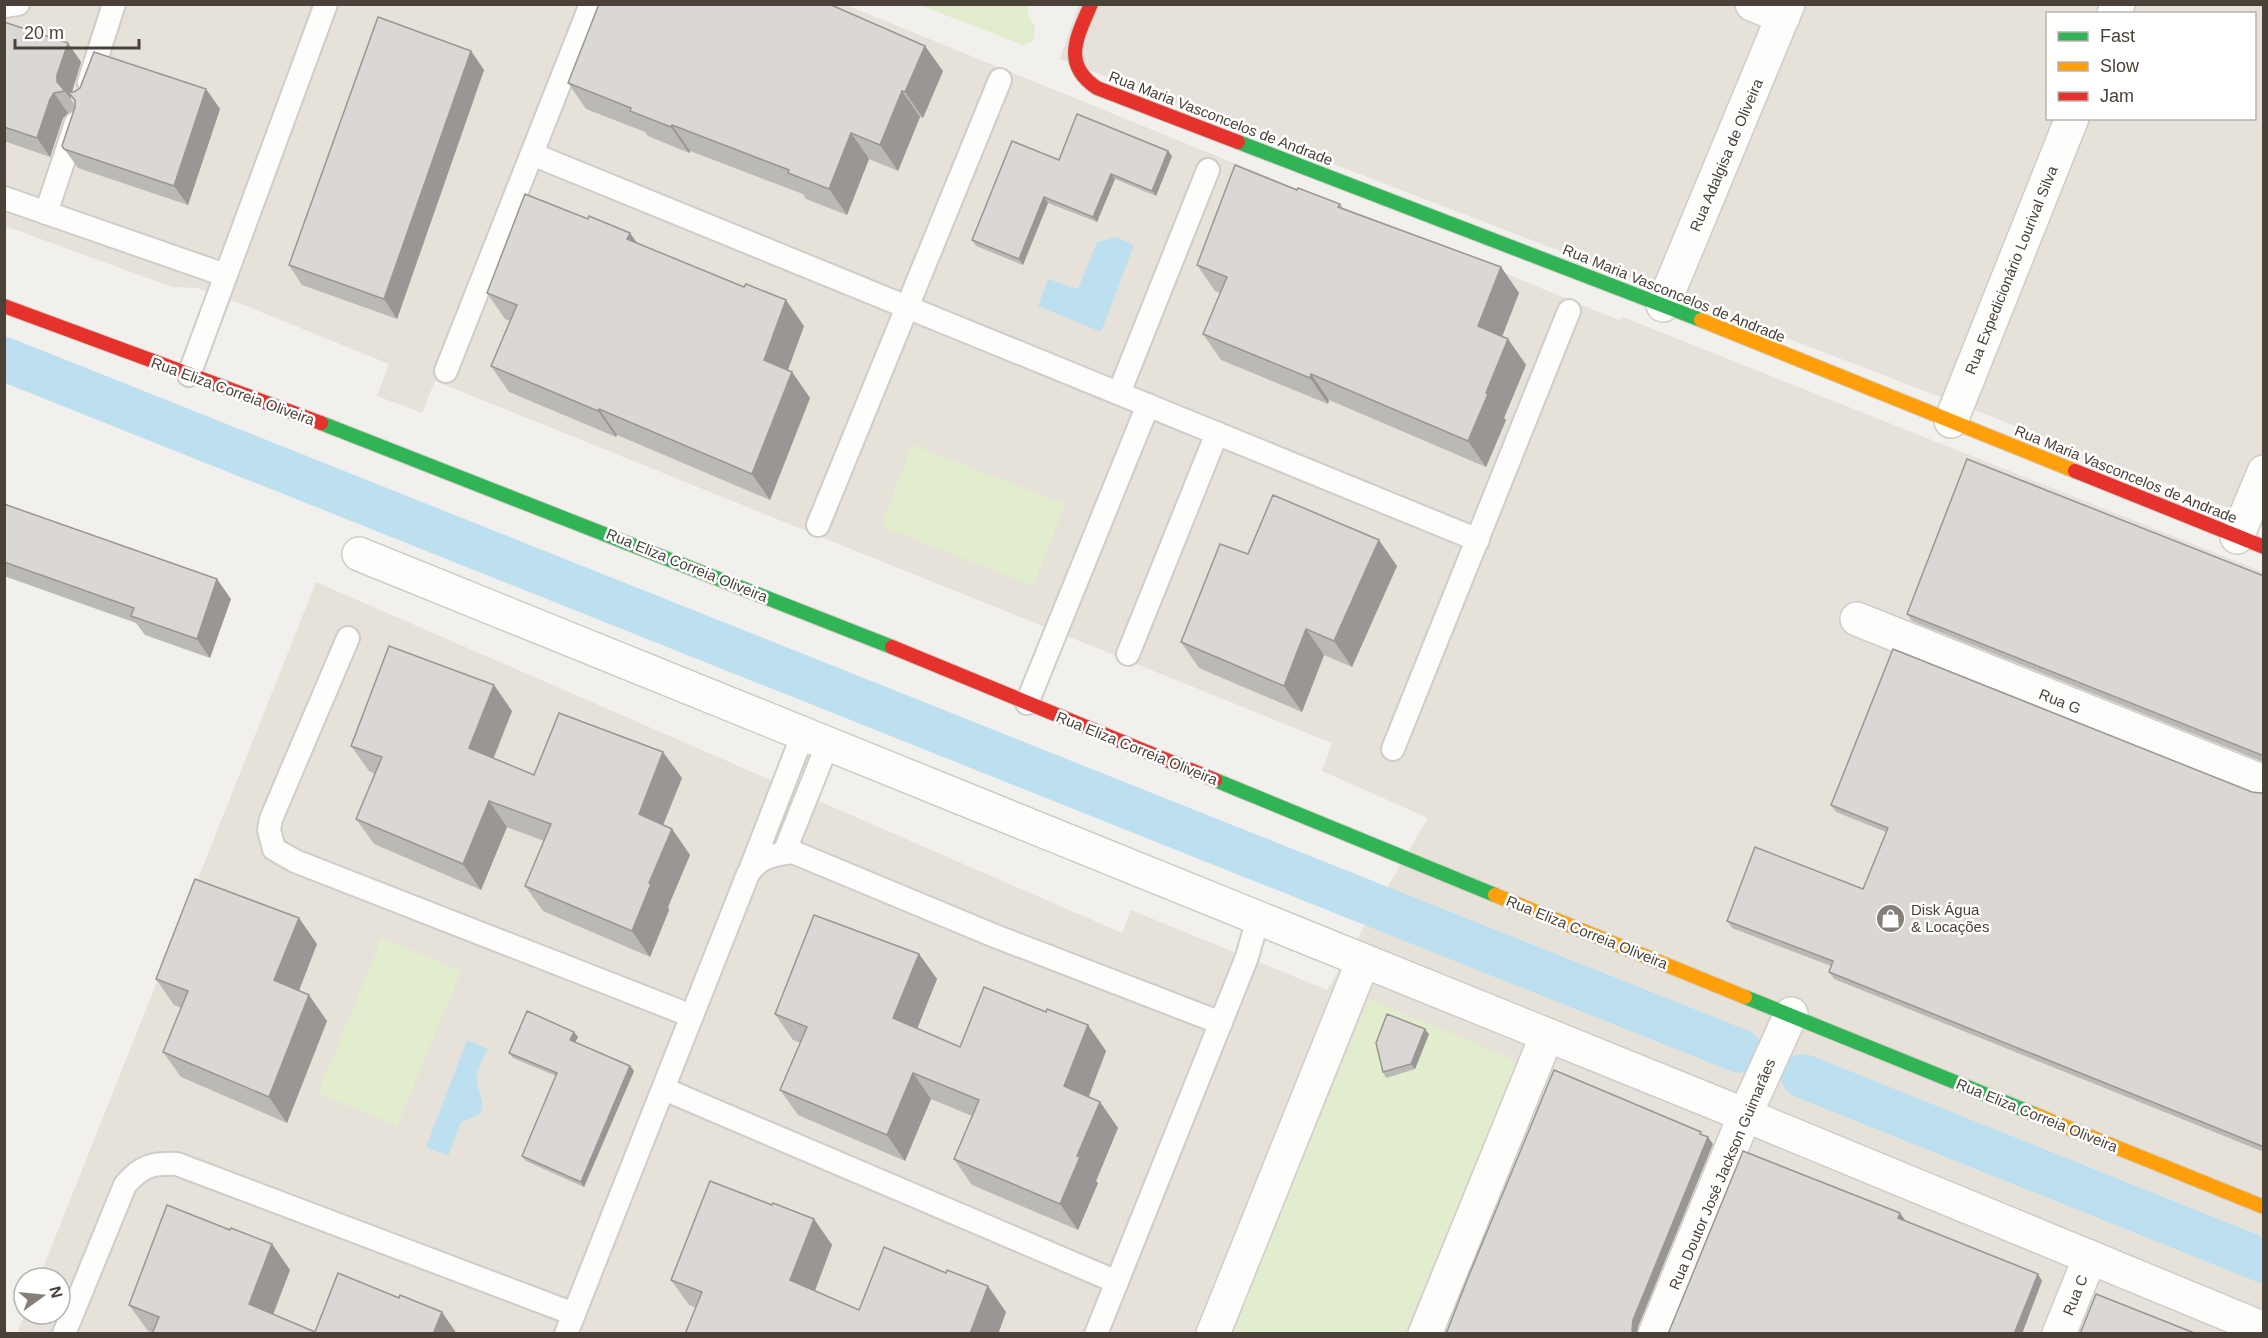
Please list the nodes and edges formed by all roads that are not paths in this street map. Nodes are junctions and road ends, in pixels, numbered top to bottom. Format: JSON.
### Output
{"nodes":[{"id":1,"x":18,"y":4,"type":"edge"},
{"id":2,"x":114,"y":4,"type":"edge"},
{"id":3,"x":326,"y":4,"type":"edge"},
{"id":4,"x":591,"y":4,"type":"edge"},
{"id":5,"x":1091,"y":4,"type":"edge"},
{"id":6,"x":1752,"y":4,"type":"edge"},
{"id":7,"x":4,"y":6,"type":"edge"},
{"id":8,"x":1786,"y":11,"type":"edge"},
{"id":9,"x":1000,"y":80,"type":"dead end"},
{"id":10,"x":84,"y":98,"type":"edge"},
{"id":11,"x":2071,"y":120,"type":"edge"},
{"id":12,"x":76,"y":123,"type":"edge"},
{"id":13,"x":532,"y":154,"type":"junction"},
{"id":14,"x":1208,"y":170,"type":"dead end"},
{"id":15,"x":4,"y":198,"type":"edge"},
{"id":16,"x":46,"y":213,"type":"junction"},
{"id":17,"x":225,"y":275,"type":"junction"},
{"id":18,"x":1663,"y":305,"type":"junction"},
{"id":19,"x":4,"y":306,"type":"edge"},
{"id":20,"x":909,"y":307,"type":"junction"},
{"id":21,"x":1569,"y":311,"type":"dead end"},
{"id":22,"x":446,"y":371,"type":"dead end"},
{"id":23,"x":189,"y":375,"type":"junction"},
{"id":24,"x":1119,"y":393,"type":"junction"},
{"id":25,"x":1148,"y":405,"type":"junction"},
{"id":26,"x":1951,"y":421,"type":"junction"},
{"id":27,"x":1217,"y":433,"type":"junction"},
{"id":28,"x":2264,"y":472,"type":"edge"},
{"id":29,"x":818,"y":525,"type":"dead end"},
{"id":30,"x":1478,"y":540,"type":"junction"},
{"id":31,"x":2250,"y":542,"type":"edge"},
{"id":32,"x":359,"y":554,"type":"dead end"},
{"id":33,"x":1857,"y":619,"type":"dead end"},
{"id":34,"x":348,"y":638,"type":"dead end"},
{"id":35,"x":1128,"y":654,"type":"dead end"},
{"id":36,"x":1027,"y":703,"type":"junction"},
{"id":37,"x":816,"y":738,"type":"junction"},
{"id":38,"x":1393,"y":749,"type":"dead end"},
{"id":39,"x":2264,"y":782,"type":"edge"},
{"id":40,"x":784,"y":853,"type":"junction"},
{"id":41,"x":751,"y":868,"type":"junction"},
{"id":42,"x":1258,"y":918,"type":"junction"},
{"id":43,"x":1363,"y":961,"type":"junction"},
{"id":44,"x":1791,"y":1014,"type":"junction"},
{"id":45,"x":692,"y":1016,"type":"junction"},
{"id":46,"x":1221,"y":1023,"type":"junction"},
{"id":47,"x":1547,"y":1035,"type":"junction"},
{"id":48,"x":664,"y":1089,"type":"junction"},
{"id":49,"x":1745,"y":1115,"type":"junction"},
{"id":50,"x":2264,"y":1207,"type":"edge"},
{"id":51,"x":2090,"y":1257,"type":"junction"},
{"id":52,"x":1117,"y":1282,"type":"junction"},
{"id":53,"x":570,"y":1324,"type":"edge"},
{"id":54,"x":2264,"y":1329,"type":"edge"},
{"id":55,"x":64,"y":1334,"type":"edge"},
{"id":56,"x":1096,"y":1334,"type":"edge"},
{"id":57,"x":1213,"y":1334,"type":"edge"},
{"id":58,"x":1425,"y":1334,"type":"edge"},
{"id":59,"x":1655,"y":1334,"type":"edge"},
{"id":60,"x":2059,"y":1334,"type":"edge"}],
"edges":[{"from":1,"to":7,"type":"lane"},
{"from":2,"to":10,"type":"lane"},
{"from":3,"to":17,"type":"lane"},
{"from":4,"to":13,"type":"lane"},
{"from":5,"to":18,"type":"street","name":"Rua Maria Vasconcelos de Andrade"},
{"from":6,"to":8,"type":"street"},
{"from":8,"to":18,"type":"street","name":"Rua Adalgisa de Oliveira"},
{"from":9,"to":20,"type":"lane"},
{"from":11,"to":26,"type":"street","name":"Rua Expedicionário Lourival Silva"},
{"from":12,"to":16,"type":"lane"},
{"from":13,"to":20,"type":"lane"},
{"from":13,"to":22,"type":"lane"},
{"from":14,"to":24,"type":"lane"},
{"from":15,"to":16,"type":"lane"},
{"from":16,"to":17,"type":"lane"},
{"from":17,"to":23,"type":"lane"},
{"from":18,"to":26,"type":"street","name":"Rua Maria Vasconcelos de Andrade"},
{"from":19,"to":23,"type":"street","name":"Rua Eliza Correia Oliveira"},
{"from":20,"to":24,"type":"lane"},
{"from":20,"to":29,"type":"lane"},
{"from":21,"to":30,"type":"lane"},
{"from":23,"to":36,"type":"street","name":"Rua Eliza Correia Oliveira"},
{"from":24,"to":25,"type":"lane"},
{"from":25,"to":27,"type":"lane"},
{"from":25,"to":36,"type":"lane"},
{"from":26,"to":31,"type":"street","name":"Rua Maria Vasconcelos de Andrade"},
{"from":27,"to":30,"type":"lane"},
{"from":27,"to":35,"type":"lane"},
{"from":28,"to":31,"type":"street"},
{"from":30,"to":38,"type":"lane"},
{"from":32,"to":37,"type":"street"},
{"from":33,"to":39,"type":"street","name":"Rua G"},
{"from":34,"to":45,"type":"lane"},
{"from":36,"to":44,"type":"street","name":"Rua Eliza Correia Oliveira"},
{"from":37,"to":40,"type":"lane"},
{"from":37,"to":41,"type":"lane"},
{"from":37,"to":42,"type":"street"},
{"from":40,"to":41,"type":"lane"},
{"from":40,"to":46,"type":"lane"},
{"from":41,"to":45,"type":"lane"},
{"from":42,"to":43,"type":"street"},
{"from":42,"to":46,"type":"lane"},
{"from":43,"to":47,"type":"street"},
{"from":43,"to":57,"type":"street"},
{"from":44,"to":49,"type":"street","name":"Rua Doutor José Jackson Guimarães"},
{"from":44,"to":50,"type":"street","name":"Rua Eliza Correia Oliveira"},
{"from":45,"to":48,"type":"lane"},
{"from":46,"to":52,"type":"lane"},
{"from":47,"to":49,"type":"street"},
{"from":47,"to":58,"type":"street"},
{"from":48,"to":52,"type":"lane"},
{"from":48,"to":53,"type":"lane"},
{"from":49,"to":51,"type":"street"},
{"from":49,"to":59,"type":"street","name":"Rua Doutor José Jackson Guimarães"},
{"from":51,"to":54,"type":"street"},
{"from":51,"to":60,"type":"street","name":"Rua C"},
{"from":52,"to":56,"type":"lane"},
{"from":53,"to":55,"type":"lane"}]}
